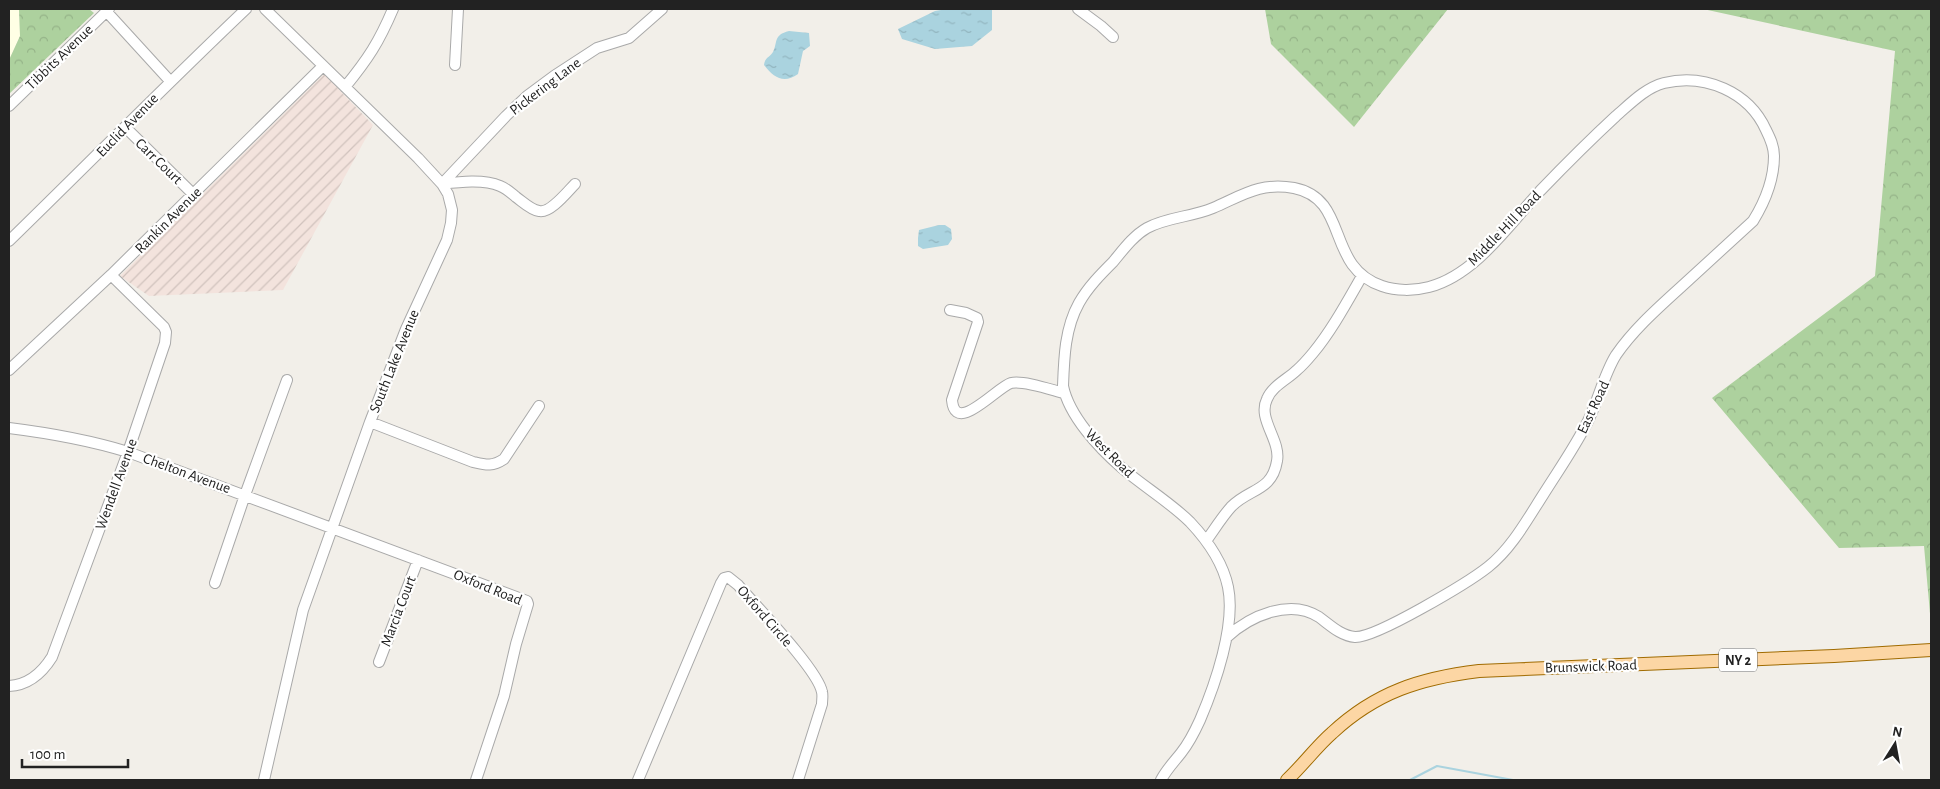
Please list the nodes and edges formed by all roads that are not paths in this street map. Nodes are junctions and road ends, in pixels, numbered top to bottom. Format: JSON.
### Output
{"nodes":[{"id":1,"x":246,"y":9,"type":"edge"},
{"id":2,"x":265,"y":9,"type":"edge"},
{"id":3,"x":393,"y":9,"type":"edge"},
{"id":4,"x":458,"y":9,"type":"edge"},
{"id":5,"x":662,"y":9,"type":"edge"},
{"id":6,"x":1078,"y":9,"type":"edge"},
{"id":7,"x":108,"y":10,"type":"edge"},
{"id":8,"x":1112,"y":36,"type":"dead end"},
{"id":9,"x":455,"y":65,"type":"dead end"},
{"id":10,"x":323,"y":66,"type":"junction"},
{"id":11,"x":170,"y":81,"type":"junction"},
{"id":12,"x":345,"y":87,"type":"junction"},
{"id":13,"x":1647,"y":91,"type":"joint"},
{"id":14,"x":9,"y":106,"type":"edge"},
{"id":15,"x":125,"y":128,"type":"junction"},
{"id":16,"x":442,"y":184,"type":"junction"},
{"id":17,"x":575,"y":184,"type":"dead end"},
{"id":18,"x":193,"y":194,"type":"junction"},
{"id":19,"x":9,"y":242,"type":"edge"},
{"id":20,"x":112,"y":275,"type":"junction"},
{"id":21,"x":1362,"y":276,"type":"junction"},
{"id":22,"x":950,"y":310,"type":"dead end"},
{"id":23,"x":9,"y":370,"type":"edge"},
{"id":24,"x":287,"y":380,"type":"dead end"},
{"id":25,"x":1064,"y":393,"type":"junction"},
{"id":26,"x":539,"y":406,"type":"dead end"},
{"id":27,"x":370,"y":422,"type":"junction"},
{"id":28,"x":9,"y":428,"type":"edge"},
{"id":29,"x":128,"y":452,"type":"junction"},
{"id":30,"x":245,"y":495,"type":"junction"},
{"id":31,"x":331,"y":528,"type":"junction"},
{"id":32,"x":1206,"y":541,"type":"junction"},
{"id":33,"x":418,"y":560,"type":"junction"},
{"id":34,"x":215,"y":583,"type":"dead end"},
{"id":35,"x":1227,"y":637,"type":"junction"},
{"id":36,"x":1931,"y":650,"type":"edge"},
{"id":37,"x":379,"y":662,"type":"dead end"},
{"id":38,"x":9,"y":686,"type":"edge"},
{"id":39,"x":264,"y":780,"type":"edge"},
{"id":40,"x":476,"y":780,"type":"edge"},
{"id":41,"x":638,"y":780,"type":"edge"},
{"id":42,"x":798,"y":780,"type":"edge"},
{"id":43,"x":1161,"y":780,"type":"edge"},
{"id":44,"x":1288,"y":780,"type":"edge"}],
"edges":[{"from":1,"to":11,"type":"street","name":"Euclid Avenue"},
{"from":2,"to":10,"type":"street","name":"South Lake Avenue"},
{"from":3,"to":12,"type":"street"},
{"from":4,"to":9,"type":"street"},
{"from":5,"to":16,"type":"street","name":"Pickering Lane"},
{"from":6,"to":8,"type":"street"},
{"from":7,"to":11,"type":"street"},
{"from":7,"to":14,"type":"street","name":"Tibbits Avenue"},
{"from":10,"to":12,"type":"street","name":"South Lake Avenue"},
{"from":10,"to":18,"type":"street","name":"Rankin Avenue"},
{"from":11,"to":15,"type":"street","name":"Euclid Avenue"},
{"from":12,"to":16,"type":"street","name":"South Lake Avenue"},
{"from":13,"to":21,"type":"street","name":"Middle Hill Road"},
{"from":13,"to":35,"type":"street","name":"East Road"},
{"from":15,"to":18,"type":"street","name":"Carr Court"},
{"from":15,"to":19,"type":"street","name":"Euclid Avenue"},
{"from":16,"to":17,"type":"street"},
{"from":16,"to":27,"type":"street","name":"South Lake Avenue"},
{"from":18,"to":20,"type":"street","name":"Rankin Avenue"},
{"from":20,"to":23,"type":"street","name":"Rankin Avenue"},
{"from":20,"to":29,"type":"street","name":"Wendell Avenue"},
{"from":21,"to":25,"type":"street"},
{"from":21,"to":32,"type":"street"},
{"from":22,"to":25,"type":"street"},
{"from":24,"to":30,"type":"street"},
{"from":25,"to":32,"type":"street","name":"West Road"},
{"from":26,"to":27,"type":"street"},
{"from":27,"to":31,"type":"street","name":"South Lake Avenue"},
{"from":28,"to":29,"type":"street","name":"Chelton Avenue"},
{"from":29,"to":30,"type":"street","name":"Chelton Avenue"},
{"from":29,"to":38,"type":"street","name":"Wendell Avenue"},
{"from":30,"to":31,"type":"street","name":"Chelton Avenue"},
{"from":30,"to":34,"type":"street"},
{"from":31,"to":33,"type":"street","name":"Oxford Road"},
{"from":31,"to":39,"type":"street","name":"South Lake Avenue"},
{"from":32,"to":35,"type":"street","name":"West Road"},
{"from":33,"to":37,"type":"street","name":"Marcia Court"},
{"from":33,"to":40,"type":"street","name":"Oxford Road"},
{"from":35,"to":43,"type":"street","name":"West Road"},
{"from":36,"to":44,"type":"main road","name":"Brunswick Road","number":"NY 2"},
{"from":41,"to":42,"type":"street","name":"Oxford Circle"}]}
